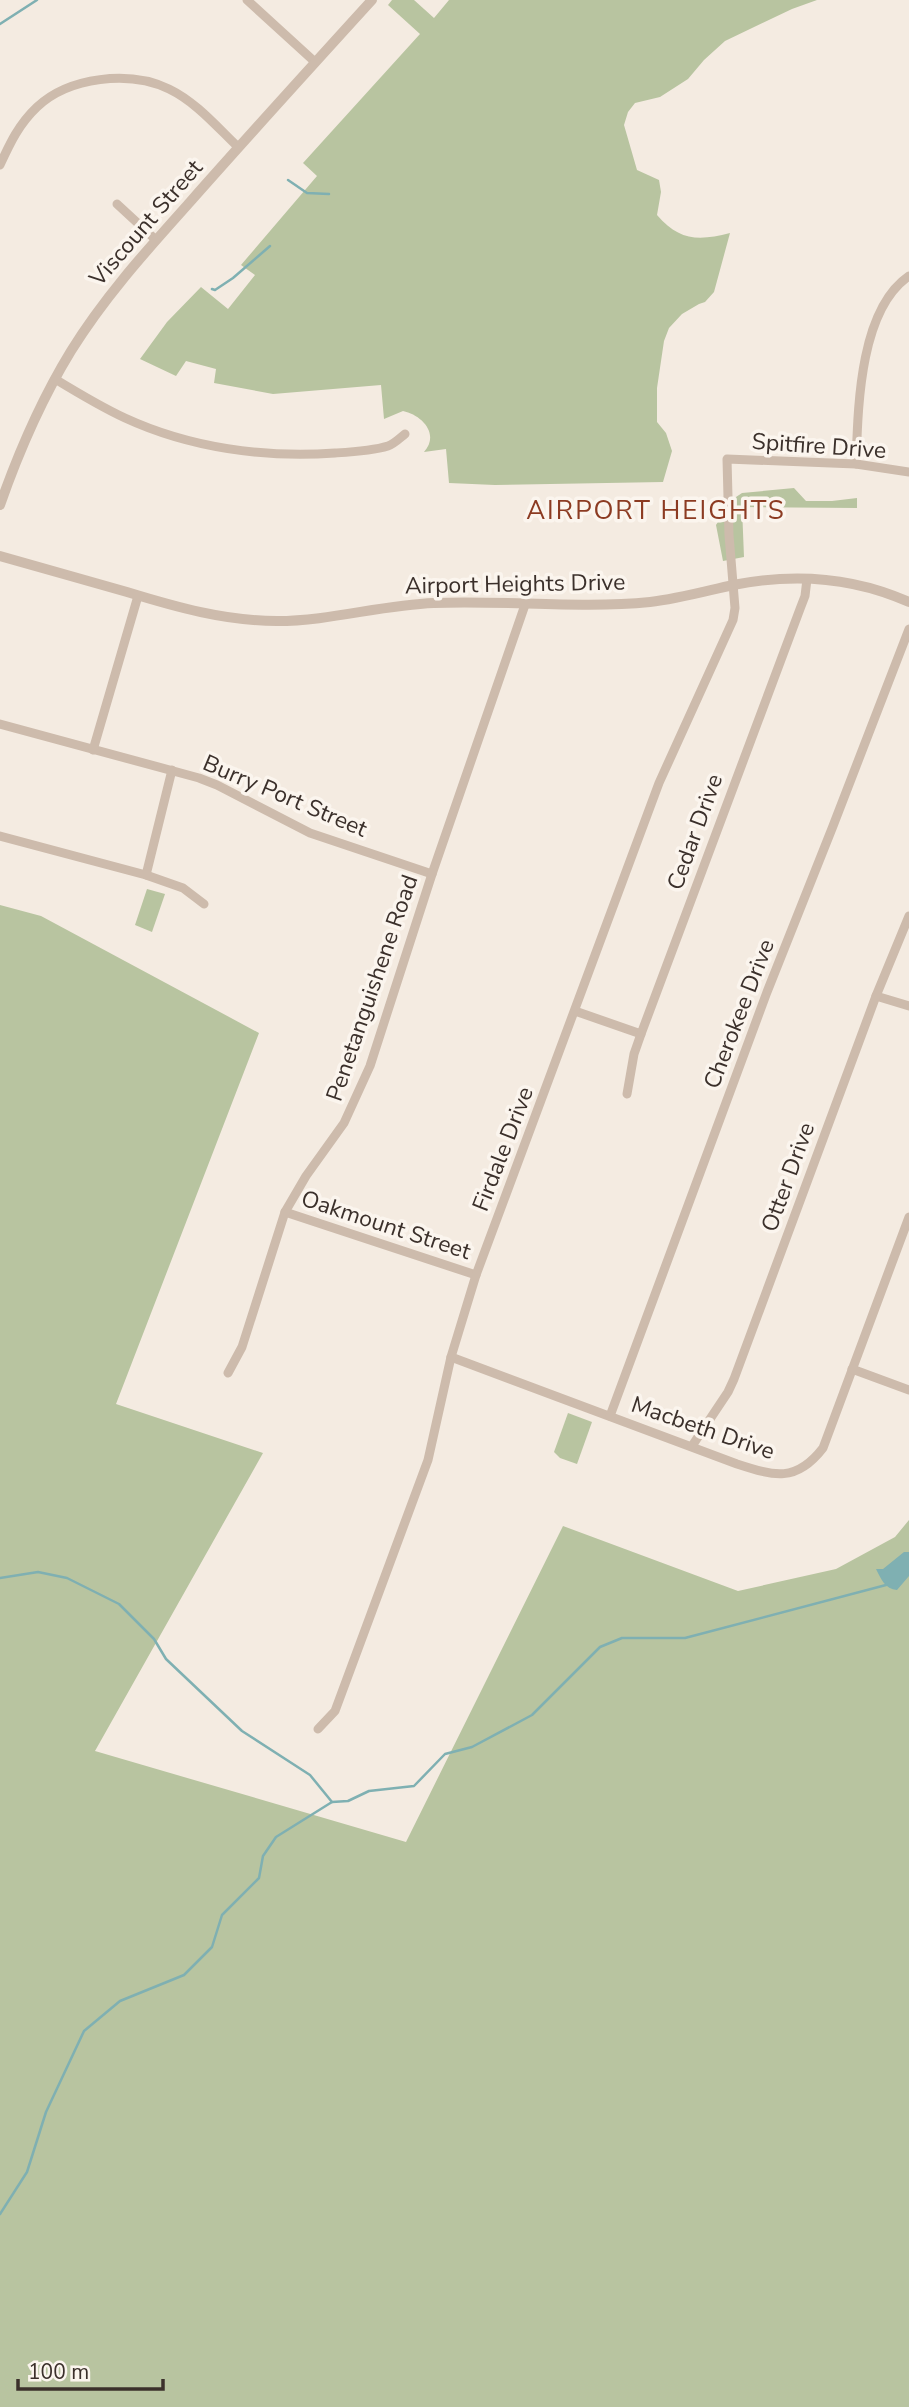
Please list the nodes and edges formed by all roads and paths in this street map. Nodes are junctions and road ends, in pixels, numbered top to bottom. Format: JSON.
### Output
{"nodes":[{"id":1,"x":247,"y":0,"type":"edge"},
{"id":2,"x":372,"y":0,"type":"edge"},
{"id":3,"x":315,"y":62,"type":"junction"},
{"id":4,"x":239,"y":147,"type":"junction"},
{"id":5,"x":0,"y":165,"type":"edge"},
{"id":6,"x":117,"y":204,"type":"dead end"},
{"id":7,"x":156,"y":240,"type":"junction"},
{"id":8,"x":909,"y":276,"type":"edge"},
{"id":9,"x":55,"y":379,"type":"junction"},
{"id":10,"x":405,"y":434,"type":"dead end"},
{"id":11,"x":727,"y":459,"type":"joint"},
{"id":12,"x":856,"y":464,"type":"junction"},
{"id":13,"x":909,"y":472,"type":"edge"},
{"id":14,"x":0,"y":505,"type":"edge"},
{"id":15,"x":0,"y":556,"type":"edge"},
{"id":16,"x":807,"y":579,"type":"junction"},
{"id":17,"x":733,"y":586,"type":"junction"},
{"id":18,"x":138,"y":596,"type":"junction"},
{"id":19,"x":909,"y":601,"type":"edge"},
{"id":20,"x":526,"y":602,"type":"junction"},
{"id":21,"x":909,"y":629,"type":"edge"},
{"id":22,"x":0,"y":724,"type":"edge"},
{"id":23,"x":93,"y":750,"type":"junction"},
{"id":24,"x":172,"y":770,"type":"junction"},
{"id":25,"x":0,"y":836,"type":"edge"},
{"id":26,"x":146,"y":874,"type":"junction"},
{"id":27,"x":432,"y":874,"type":"junction"},
{"id":28,"x":204,"y":904,"type":"dead end"},
{"id":29,"x":909,"y":916,"type":"edge"},
{"id":30,"x":876,"y":996,"type":"junction"},
{"id":31,"x":909,"y":1006,"type":"edge"},
{"id":32,"x":575,"y":1011,"type":"junction"},
{"id":33,"x":641,"y":1034,"type":"junction"},
{"id":34,"x":628,"y":1094,"type":"dead end"},
{"id":35,"x":285,"y":1212,"type":"junction"},
{"id":36,"x":909,"y":1217,"type":"edge"},
{"id":37,"x":476,"y":1275,"type":"junction"},
{"id":38,"x":451,"y":1357,"type":"junction"},
{"id":39,"x":852,"y":1369,"type":"junction"},
{"id":40,"x":228,"y":1373,"type":"dead end"},
{"id":41,"x":909,"y":1390,"type":"edge"},
{"id":42,"x":610,"y":1416,"type":"junction"},
{"id":43,"x":692,"y":1446,"type":"junction"},
{"id":44,"x":318,"y":1729,"type":"dead end"}],
"edges":[{"from":1,"to":3,"type":"street"},
{"from":2,"to":3,"type":"street","name":"Viscount Street"},
{"from":3,"to":4,"type":"street","name":"Viscount Street"},
{"from":4,"to":5,"type":"street"},
{"from":4,"to":7,"type":"street","name":"Viscount Street"},
{"from":6,"to":7,"type":"street"},
{"from":7,"to":9,"type":"street","name":"Viscount Street"},
{"from":8,"to":12,"type":"street"},
{"from":9,"to":10,"type":"street"},
{"from":9,"to":14,"type":"street","name":"Viscount Street"},
{"from":11,"to":12,"type":"street","name":"Spitfire Drive"},
{"from":11,"to":17,"type":"street","name":"Firdale Drive"},
{"from":12,"to":13,"type":"street","name":"Spitfire Drive"},
{"from":15,"to":18,"type":"street","name":"Airport Heights Drive"},
{"from":16,"to":17,"type":"street","name":"Airport Heights Drive"},
{"from":16,"to":19,"type":"street","name":"Airport Heights Drive"},
{"from":16,"to":33,"type":"street","name":"Cedar Drive"},
{"from":17,"to":20,"type":"street","name":"Airport Heights Drive"},
{"from":17,"to":32,"type":"street","name":"Firdale Drive"},
{"from":18,"to":20,"type":"street","name":"Airport Heights Drive"},
{"from":18,"to":23,"type":"street"},
{"from":20,"to":27,"type":"street","name":"Penetanguishene Road"},
{"from":21,"to":42,"type":"street","name":"Cherokee Drive"},
{"from":22,"to":23,"type":"street","name":"Burry Port Street"},
{"from":23,"to":24,"type":"street","name":"Burry Port Street"},
{"from":24,"to":26,"type":"street"},
{"from":24,"to":27,"type":"street","name":"Burry Port Street"},
{"from":25,"to":26,"type":"street"},
{"from":26,"to":28,"type":"street"},
{"from":27,"to":35,"type":"street","name":"Penetanguishene Road"},
{"from":29,"to":30,"type":"street","name":"Otter Drive"},
{"from":30,"to":31,"type":"street"},
{"from":30,"to":43,"type":"street","name":"Otter Drive"},
{"from":32,"to":33,"type":"street"},
{"from":32,"to":37,"type":"street","name":"Firdale Drive"},
{"from":33,"to":34,"type":"street","name":"Cedar Drive"},
{"from":35,"to":37,"type":"street","name":"Oakmount Street"},
{"from":35,"to":40,"type":"street","name":"Penetanguishene Road"},
{"from":36,"to":39,"type":"street","name":"Macbeth Drive"},
{"from":37,"to":38,"type":"street","name":"Firdale Drive"},
{"from":38,"to":42,"type":"street","name":"Macbeth Drive"},
{"from":38,"to":44,"type":"street","name":"Firdale Drive"},
{"from":39,"to":41,"type":"street"},
{"from":39,"to":43,"type":"street","name":"Macbeth Drive"},
{"from":42,"to":43,"type":"street","name":"Macbeth Drive"}]}
